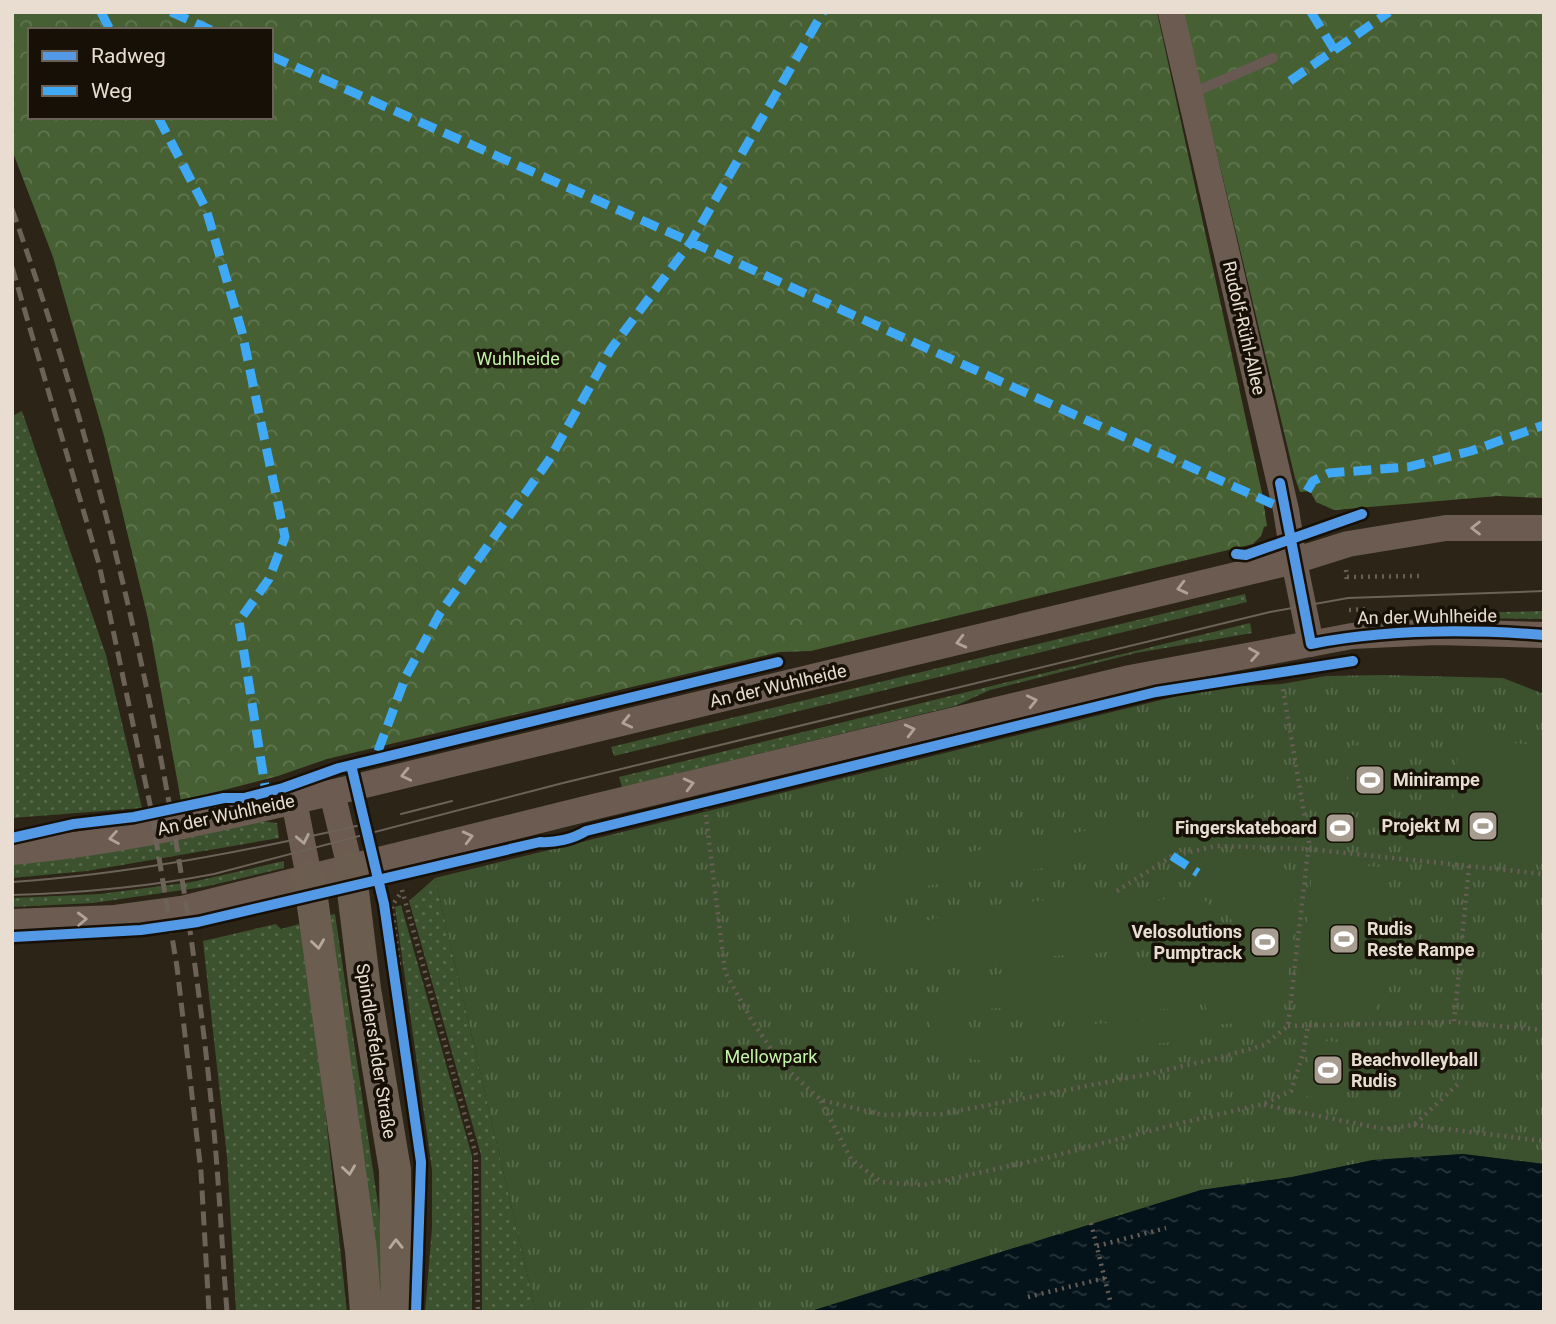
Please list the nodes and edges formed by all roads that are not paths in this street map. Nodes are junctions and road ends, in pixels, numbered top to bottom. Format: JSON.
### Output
{"nodes":[{"id":1,"x":1171,"y":12,"type":"edge"},
{"id":2,"x":1273,"y":58,"type":"dead end"},
{"id":3,"x":1190,"y":94,"type":"junction"},
{"id":4,"x":1544,"y":528,"type":"edge"},
{"id":5,"x":1294,"y":561,"type":"junction"},
{"id":6,"x":1544,"y":635,"type":"edge"},
{"id":7,"x":1311,"y":644,"type":"junction"},
{"id":8,"x":332,"y":793,"type":"junction"},
{"id":9,"x":294,"y":801,"type":"junction"},
{"id":10,"x":12,"y":852,"type":"edge"},
{"id":11,"x":350,"y":867,"type":"junction"},
{"id":12,"x":309,"y":877,"type":"junction"},
{"id":13,"x":12,"y":922,"type":"edge"},
{"id":14,"x":366,"y":1312,"type":"edge"},
{"id":15,"x":397,"y":1312,"type":"edge"}],
"edges":[{"from":1,"to":3,"type":"main road","name":"Rudolf-Rühl-Allee"},
{"from":2,"to":3,"type":"lane"},
{"from":3,"to":5,"type":"main road","name":"Rudolf-Rühl-Allee"},
{"from":4,"to":5,"type":"main road","name":"An der Wuhlheide","one_way":true},
{"from":5,"to":7,"type":"main road","name":"Rudolf-Rühl-Allee"},
{"from":5,"to":8,"type":"main road","name":"An der Wuhlheide","one_way":true},
{"from":6,"to":7,"type":"main road","name":"An der Wuhlheide"},
{"from":11,"to":7,"type":"main road","name":"An der Wuhlheide","one_way":true},
{"from":8,"to":9,"type":"main road","name":"An der Wuhlheide"},
{"from":8,"to":11,"type":"main road","name":"Spindlersfelder Straße"},
{"from":9,"to":10,"type":"main road","name":"An der Wuhlheide","one_way":true},
{"from":9,"to":12,"type":"main road","one_way":true},
{"from":11,"to":12,"type":"main road","name":"An der Wuhlheide"},
{"from":15,"to":11,"type":"highway","name":"Spindlersfelder Straße","one_way":true},
{"from":13,"to":12,"type":"main road","name":"An der Wuhlheide","one_way":true},
{"from":12,"to":14,"type":"highway","one_way":true}]}
